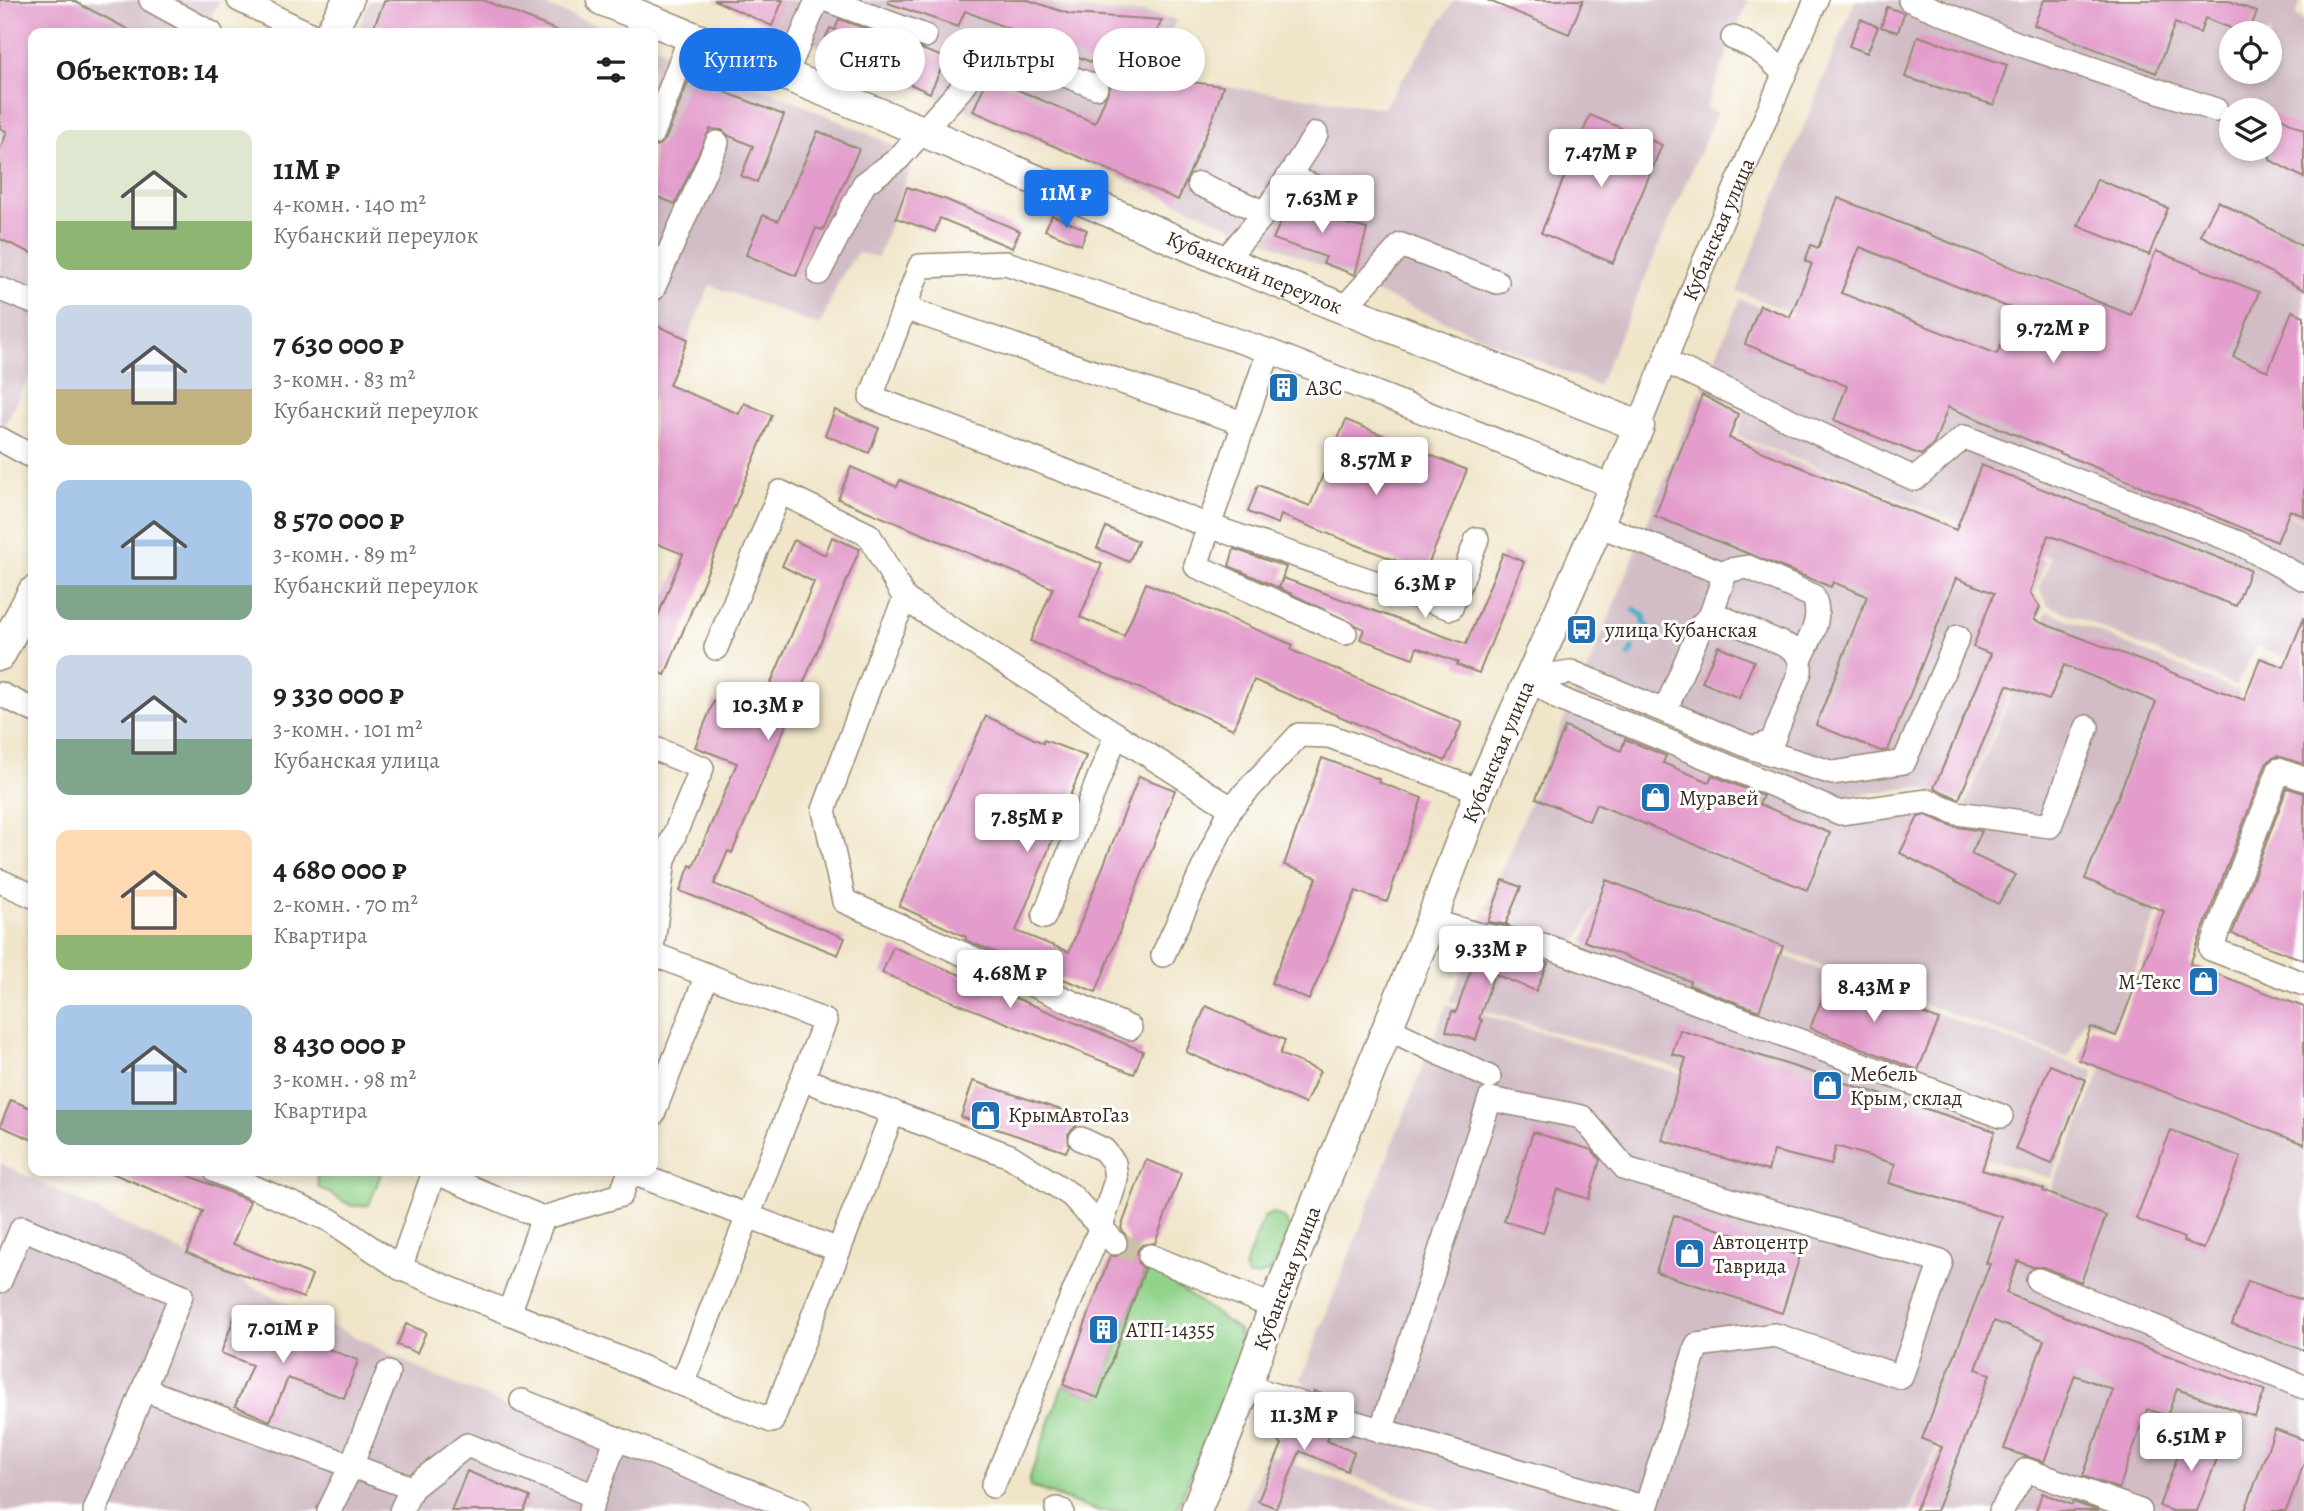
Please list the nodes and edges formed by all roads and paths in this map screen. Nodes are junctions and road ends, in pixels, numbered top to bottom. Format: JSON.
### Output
{"nodes":[{"id":1,"x":150,"y":0,"type":"edge"},
{"id":2,"x":348,"y":0,"type":"edge"},
{"id":3,"x":602,"y":0,"type":"edge"},
{"id":4,"x":817,"y":0,"type":"edge"},
{"id":5,"x":827,"y":0,"type":"edge"},
{"id":6,"x":1816,"y":0,"type":"edge"},
{"id":7,"x":1910,"y":0,"type":"edge"},
{"id":8,"x":245,"y":1,"type":"edge"},
{"id":9,"x":202,"y":28,"type":"edge"},
{"id":10,"x":298,"y":28,"type":"edge"},
{"id":11,"x":333,"y":28,"type":"edge"},
{"id":12,"x":903,"y":28,"type":"edge"},
{"id":13,"x":679,"y":30,"type":"edge"},
{"id":14,"x":801,"y":38,"type":"edge"},
{"id":15,"x":1733,"y":38,"type":"dead end"},
{"id":16,"x":679,"y":66,"type":"edge"},
{"id":17,"x":1784,"y":75,"type":"junction"},
{"id":18,"x":801,"y":80,"type":"edge"},
{"id":19,"x":1093,"y":85,"type":"edge"},
{"id":20,"x":2216,"y":110,"type":"dead end"},
{"id":21,"x":658,"y":120,"type":"edge"},
{"id":22,"x":922,"y":131,"type":"junction"},
{"id":23,"x":1316,"y":134,"type":"dead end"},
{"id":24,"x":717,"y":143,"type":"dead end"},
{"id":25,"x":1289,"y":177,"type":"junction"},
{"id":26,"x":1199,"y":184,"type":"dead end"},
{"id":27,"x":1348,"y":199,"type":"dead end"},
{"id":28,"x":1265,"y":213,"type":"junction"},
{"id":29,"x":1224,"y":261,"type":"junction"},
{"id":30,"x":819,"y":273,"type":"dead end"},
{"id":31,"x":658,"y":278,"type":"edge"},
{"id":32,"x":1497,"y":282,"type":"dead end"},
{"id":33,"x":0,"y":289,"type":"edge"},
{"id":34,"x":28,"y":300,"type":"edge"},
{"id":35,"x":904,"y":308,"type":"junction"},
{"id":36,"x":1343,"y":309,"type":"junction"},
{"id":37,"x":1269,"y":351,"type":"junction"},
{"id":38,"x":1665,"y":361,"type":"junction"},
{"id":39,"x":1243,"y":423,"type":"junction"},
{"id":40,"x":1639,"y":426,"type":"junction"},
{"id":41,"x":0,"y":439,"type":"edge"},
{"id":42,"x":28,"y":454,"type":"edge"},
{"id":43,"x":1612,"y":486,"type":"junction"},
{"id":44,"x":1598,"y":525,"type":"junction"},
{"id":45,"x":1209,"y":526,"type":"junction"},
{"id":46,"x":1477,"y":539,"type":"dead end"},
{"id":47,"x":1725,"y":574,"type":"junction"},
{"id":48,"x":2304,"y":579,"type":"edge"},
{"id":49,"x":905,"y":599,"type":"junction"},
{"id":50,"x":28,"y":601,"type":"edge"},
{"id":51,"x":1710,"y":617,"type":"junction"},
{"id":52,"x":1345,"y":634,"type":"dead end"},
{"id":53,"x":1958,"y":636,"type":"dead end"},
{"id":54,"x":716,"y":648,"type":"dead end"},
{"id":55,"x":0,"y":654,"type":"edge"},
{"id":56,"x":1800,"y":660,"type":"junction"},
{"id":57,"x":1530,"y":678,"type":"junction"},
{"id":58,"x":0,"y":694,"type":"edge"},
{"id":59,"x":28,"y":708,"type":"edge"},
{"id":60,"x":1665,"y":711,"type":"junction"},
{"id":61,"x":2087,"y":726,"type":"dead end"},
{"id":62,"x":1116,"y":735,"type":"junction"},
{"id":63,"x":1753,"y":748,"type":"junction"},
{"id":64,"x":658,"y":750,"type":"edge"},
{"id":65,"x":2304,"y":779,"type":"edge"},
{"id":66,"x":1480,"y":791,"type":"junction"},
{"id":67,"x":1231,"y":808,"type":"junction"},
{"id":68,"x":659,"y":857,"type":"edge"},
{"id":69,"x":0,"y":881,"type":"edge"},
{"id":70,"x":28,"y":894,"type":"edge"},
{"id":71,"x":1044,"y":917,"type":"dead end"},
{"id":72,"x":1431,"y":921,"type":"junction"},
{"id":73,"x":1163,"y":955,"type":"dead end"},
{"id":74,"x":658,"y":956,"type":"edge"},
{"id":75,"x":707,"y":975,"type":"junction"},
{"id":76,"x":2304,"y":984,"type":"edge"},
{"id":77,"x":1130,"y":1028,"type":"dead end"},
{"id":78,"x":1387,"y":1028,"type":"junction"},
{"id":79,"x":1489,"y":1077,"type":"dead end"},
{"id":80,"x":802,"y":1079,"type":"junction"},
{"id":81,"x":658,"y":1101,"type":"edge"},
{"id":82,"x":893,"y":1112,"type":"junction"},
{"id":83,"x":2001,"y":1116,"type":"dead end"},
{"id":84,"x":1081,"y":1139,"type":"dead end"},
{"id":85,"x":228,"y":1176,"type":"edge"},
{"id":86,"x":433,"y":1176,"type":"edge"},
{"id":87,"x":443,"y":1176,"type":"edge"},
{"id":88,"x":628,"y":1176,"type":"edge"},
{"id":89,"x":643,"y":1176,"type":"edge"},
{"id":90,"x":543,"y":1218,"type":"junction"},
{"id":91,"x":1108,"y":1235,"type":"junction"},
{"id":92,"x":839,"y":1250,"type":"junction"},
{"id":93,"x":1150,"y":1256,"type":"tunnel mouth"},
{"id":94,"x":400,"y":1268,"type":"junction"},
{"id":95,"x":2038,"y":1280,"type":"dead end"},
{"id":96,"x":0,"y":1281,"type":"edge"},
{"id":97,"x":1274,"y":1307,"type":"junction"},
{"id":98,"x":509,"y":1313,"type":"junction"},
{"id":99,"x":388,"y":1373,"type":"dead end"},
{"id":100,"x":682,"y":1384,"type":"junction"},
{"id":101,"x":1246,"y":1386,"type":"junction"},
{"id":102,"x":2304,"y":1387,"type":"edge"},
{"id":103,"x":145,"y":1390,"type":"junction"},
{"id":104,"x":522,"y":1401,"type":"dead end"},
{"id":105,"x":1308,"y":1406,"type":"dead end"},
{"id":106,"x":1336,"y":1417,"type":"dead end"},
{"id":107,"x":1381,"y":1432,"type":"junction"},
{"id":108,"x":616,"y":1440,"type":"junction"},
{"id":109,"x":351,"y":1465,"type":"junction"},
{"id":110,"x":993,"y":1486,"type":"dead end"},
{"id":111,"x":412,"y":1488,"type":"junction"},
{"id":112,"x":592,"y":1503,"type":"edge"},
{"id":113,"x":1199,"y":1510,"type":"edge"},
{"id":114,"x":95,"y":1511,"type":"edge"},
{"id":115,"x":329,"y":1511,"type":"edge"},
{"id":116,"x":401,"y":1511,"type":"edge"},
{"id":117,"x":799,"y":1511,"type":"edge"},
{"id":118,"x":2001,"y":1511,"type":"edge"},
{"id":119,"x":2140,"y":1511,"type":"edge"}],
"edges":[{"from":1,"to":9,"type":"street"},
{"from":2,"to":11,"type":"main road"},
{"from":3,"to":13,"type":"main road","name":"Кубанский переулок"},
{"from":4,"to":14,"type":"street"},
{"from":5,"to":12,"type":"street"},
{"from":6,"to":17,"type":"street","name":"Кубанская улица"},
{"from":7,"to":20,"type":"street"},
{"from":8,"to":10,"type":"street"},
{"from":15,"to":17,"type":"street"},
{"from":16,"to":21,"type":"street"},
{"from":17,"to":38,"type":"street","name":"Кубанская улица"},
{"from":18,"to":22,"type":"main road","name":"Кубанский переулок"},
{"from":19,"to":22,"type":"street"},
{"from":22,"to":29,"type":"main road","name":"Кубанский переулок"},
{"from":22,"to":30,"type":"street"},
{"from":23,"to":25,"type":"street"},
{"from":24,"to":31,"type":"street"},
{"from":25,"to":27,"type":"street"},
{"from":25,"to":28,"type":"street"},
{"from":26,"to":28,"type":"street"},
{"from":28,"to":29,"type":"street"},
{"from":29,"to":36,"type":"main road","name":"Кубанский переулок"},
{"from":32,"to":36,"type":"street"},
{"from":33,"to":34,"type":"street"},
{"from":35,"to":37,"type":"street"},
{"from":35,"to":39,"type":"street"},
{"from":35,"to":45,"type":"street"},
{"from":36,"to":40,"type":"main road","name":"Кубанский переулок"},
{"from":37,"to":39,"type":"street"},
{"from":37,"to":43,"type":"street"},
{"from":38,"to":40,"type":"street","name":"Кубанская улица"},
{"from":38,"to":48,"type":"street"},
{"from":39,"to":45,"type":"street"},
{"from":40,"to":43,"type":"main road","name":"Кубанская улица"},
{"from":41,"to":42,"type":"street"},
{"from":43,"to":44,"type":"main road","name":"Кубанская улица"},
{"from":44,"to":47,"type":"street"},
{"from":44,"to":57,"type":"main road","name":"Кубанская улица"},
{"from":45,"to":46,"type":"street"},
{"from":45,"to":52,"type":"street"},
{"from":47,"to":51,"type":"street"},
{"from":47,"to":56,"type":"street"},
{"from":49,"to":54,"type":"street"},
{"from":49,"to":62,"type":"street"},
{"from":49,"to":77,"type":"street"},
{"from":50,"to":55,"type":"main road"},
{"from":51,"to":56,"type":"street"},
{"from":51,"to":60,"type":"street"},
{"from":53,"to":63,"type":"street"},
{"from":56,"to":63,"type":"street"},
{"from":57,"to":60,"type":"street"},
{"from":57,"to":61,"type":"street"},
{"from":57,"to":66,"type":"main road","name":"Кубанская улица"},
{"from":58,"to":59,"type":"street"},
{"from":60,"to":63,"type":"street"},
{"from":62,"to":67,"type":"street"},
{"from":62,"to":71,"type":"street"},
{"from":64,"to":68,"type":"street"},
{"from":65,"to":76,"type":"street"},
{"from":66,"to":67,"type":"street"},
{"from":66,"to":72,"type":"main road","name":"Кубанская улица"},
{"from":67,"to":73,"type":"street"},
{"from":69,"to":70,"type":"street"},
{"from":72,"to":78,"type":"main road","name":"Кубанская улица"},
{"from":72,"to":83,"type":"street"},
{"from":74,"to":75,"type":"street"},
{"from":75,"to":80,"type":"street"},
{"from":75,"to":81,"type":"street"},
{"from":78,"to":79,"type":"street"},
{"from":78,"to":97,"type":"main road","name":"Кубанская улица"},
{"from":80,"to":82,"type":"street"},
{"from":80,"to":100,"type":"street"},
{"from":82,"to":91,"type":"street"},
{"from":82,"to":92,"type":"street"},
{"from":84,"to":91,"type":"street"},
{"from":85,"to":94,"type":"street"},
{"from":86,"to":94,"type":"street"},
{"from":87,"to":90,"type":"street"},
{"from":88,"to":90,"type":"street"},
{"from":89,"to":92,"type":"street"},
{"from":90,"to":98,"type":"street"},
{"from":91,"to":110,"type":"street"},
{"from":92,"to":100,"type":"street"},
{"from":93,"to":97,"type":"street"},
{"from":94,"to":98,"type":"street"},
{"from":95,"to":102,"type":"street"},
{"from":96,"to":103,"type":"street"},
{"from":97,"to":101,"type":"main road","name":"Кубанская улица"},
{"from":98,"to":100,"type":"street"},
{"from":99,"to":109,"type":"street"},
{"from":101,"to":105,"type":"street"},
{"from":101,"to":113,"type":"main road","name":"Кубанская улица"},
{"from":103,"to":109,"type":"street"},
{"from":103,"to":114,"type":"street"},
{"from":104,"to":108,"type":"street"},
{"from":106,"to":107,"type":"street"},
{"from":107,"to":107,"type":"street"},
{"from":108,"to":112,"type":"street"},
{"from":108,"to":117,"type":"street"},
{"from":109,"to":111,"type":"street"},
{"from":109,"to":115,"type":"street"},
{"from":111,"to":112,"type":"street"},
{"from":111,"to":116,"type":"street"},
{"from":118,"to":119,"type":"street"}]}
